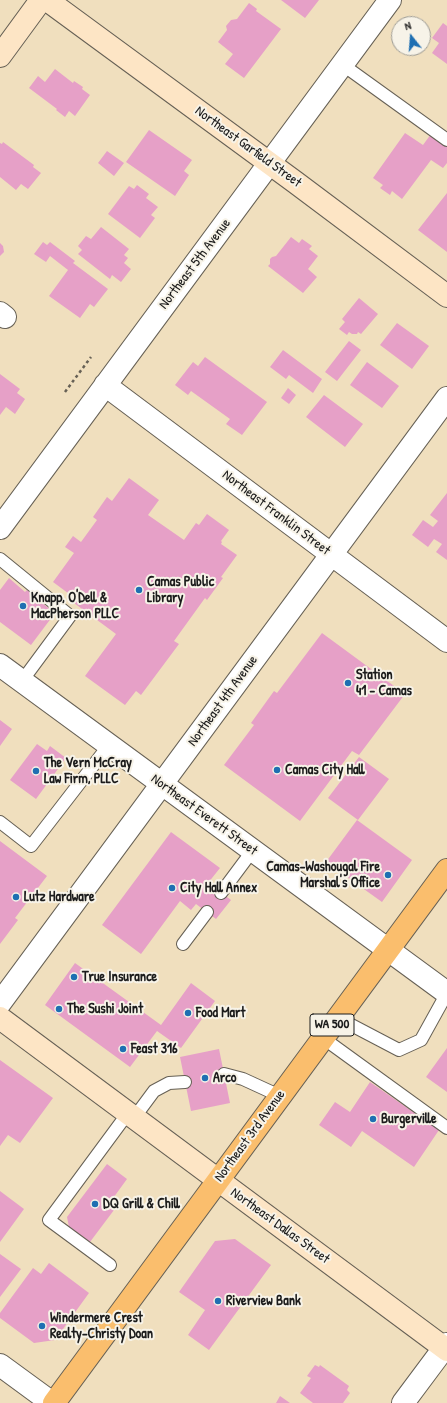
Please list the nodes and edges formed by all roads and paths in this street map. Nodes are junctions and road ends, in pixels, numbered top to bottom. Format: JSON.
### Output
{"nodes":[{"id":1,"x":41,"y":0,"type":"edge"},
{"id":2,"x":47,"y":0,"type":"edge"},
{"id":3,"x":390,"y":0,"type":"edge"},
{"id":4,"x":0,"y":56,"type":"edge"},
{"id":5,"x":343,"y":65,"type":"junction"},
{"id":6,"x":447,"y":140,"type":"edge"},
{"id":7,"x":270,"y":164,"type":"junction"},
{"id":8,"x":447,"y":296,"type":"edge"},
{"id":9,"x":91,"y":357,"type":"dead end"},
{"id":10,"x":105,"y":385,"type":"junction"},
{"id":11,"x":65,"y":392,"type":"dead end"},
{"id":12,"x":447,"y":398,"type":"edge"},
{"id":13,"x":1,"y":526,"type":"edge"},
{"id":14,"x":331,"y":554,"type":"junction"},
{"id":15,"x":0,"y":559,"type":"edge"},
{"id":16,"x":447,"y":641,"type":"edge"},
{"id":17,"x":0,"y":665,"type":"edge"},
{"id":18,"x":22,"y":681,"type":"junction"},
{"id":19,"x":109,"y":745,"type":"junction"},
{"id":20,"x":162,"y":784,"type":"junction"},
{"id":21,"x":0,"y":822,"type":"edge"},
{"id":22,"x":253,"y":850,"type":"junction"},
{"id":23,"x":447,"y":870,"type":"edge"},
{"id":24,"x":221,"y":893,"type":"dead end"},
{"id":25,"x":207,"y":912,"type":"dead end"},
{"id":26,"x":183,"y":944,"type":"dead end"},
{"id":27,"x":388,"y":950,"type":"junction"},
{"id":28,"x":447,"y":993,"type":"edge"},
{"id":29,"x":0,"y":1003,"type":"edge"},
{"id":30,"x":0,"y":1018,"type":"edge"},
{"id":31,"x":338,"y":1018,"type":"junction"},
{"id":32,"x":323,"y":1038,"type":"junction"},
{"id":33,"x":224,"y":1074,"type":"dead end"},
{"id":34,"x":185,"y":1082,"type":"dead end"},
{"id":35,"x":280,"y":1096,"type":"junction"},
{"id":36,"x":131,"y":1116,"type":"junction"},
{"id":37,"x":447,"y":1128,"type":"edge"},
{"id":38,"x":218,"y":1180,"type":"junction"},
{"id":39,"x":110,"y":1265,"type":"dead end"},
{"id":40,"x":446,"y":1348,"type":"edge"},
{"id":41,"x":0,"y":1365,"type":"edge"},
{"id":42,"x":53,"y":1403,"type":"edge"},
{"id":43,"x":403,"y":1403,"type":"edge"}],
"edges":[{"from":1,"to":4,"type":"main road"},
{"from":2,"to":7,"type":"main road","name":"Northeast Garfield Street"},
{"from":3,"to":5,"type":"street","name":"Northeast 5th Avenue"},
{"from":5,"to":6,"type":"lane"},
{"from":5,"to":7,"type":"street","name":"Northeast 5th Avenue"},
{"from":7,"to":8,"type":"main road","name":"Northeast Garfield Street"},
{"from":7,"to":10,"type":"street","name":"Northeast 5th Avenue"},
{"from":9,"to":11,"type":"path"},
{"from":10,"to":13,"type":"street","name":"Northeast 5th Avenue"},
{"from":10,"to":14,"type":"street","name":"Northeast Franklin Street"},
{"from":12,"to":14,"type":"street","name":"Northeast 4th Avenue"},
{"from":14,"to":16,"type":"street","name":"Northeast Franklin Street"},
{"from":14,"to":20,"type":"street","name":"Northeast 4th Avenue"},
{"from":15,"to":18,"type":"lane"},
{"from":17,"to":18,"type":"street","name":"Northeast Everett Street"},
{"from":18,"to":19,"type":"street","name":"Northeast Everett Street"},
{"from":19,"to":20,"type":"street","name":"Northeast Everett Street"},
{"from":19,"to":21,"type":"lane"},
{"from":20,"to":22,"type":"street","name":"Northeast Everett Street"},
{"from":20,"to":29,"type":"street","name":"Northeast 4th Avenue"},
{"from":22,"to":24,"type":"lane"},
{"from":22,"to":27,"type":"street","name":"Northeast Everett Street"},
{"from":23,"to":27,"type":"main road","name":"Northeast 3rd Avenue","number":"WA 500"},
{"from":25,"to":26,"type":"lane"},
{"from":27,"to":28,"type":"street","name":"Northeast Everett Street"},
{"from":27,"to":31,"type":"main road","name":"Northeast 3rd Avenue","number":"WA 500"},
{"from":28,"to":31,"type":"lane"},
{"from":30,"to":36,"type":"main road","name":"Northeast Dallas Street"},
{"from":31,"to":32,"type":"main road","name":"Northeast 3rd Avenue","number":"WA 500"},
{"from":32,"to":35,"type":"main road","name":"Northeast 3rd Avenue","number":"WA 500"},
{"from":32,"to":37,"type":"lane"},
{"from":33,"to":35,"type":"lane"},
{"from":34,"to":36,"type":"lane"},
{"from":35,"to":38,"type":"main road","name":"Northeast 3rd Avenue","number":"WA 500"},
{"from":36,"to":38,"type":"main road","name":"Northeast Dallas Street"},
{"from":36,"to":39,"type":"lane"},
{"from":38,"to":40,"type":"main road","name":"Northeast Dallas Street"},
{"from":38,"to":42,"type":"main road","name":"Northeast 3rd Avenue"},
{"from":40,"to":43,"type":"street"},
{"from":41,"to":42,"type":"street"}]}
